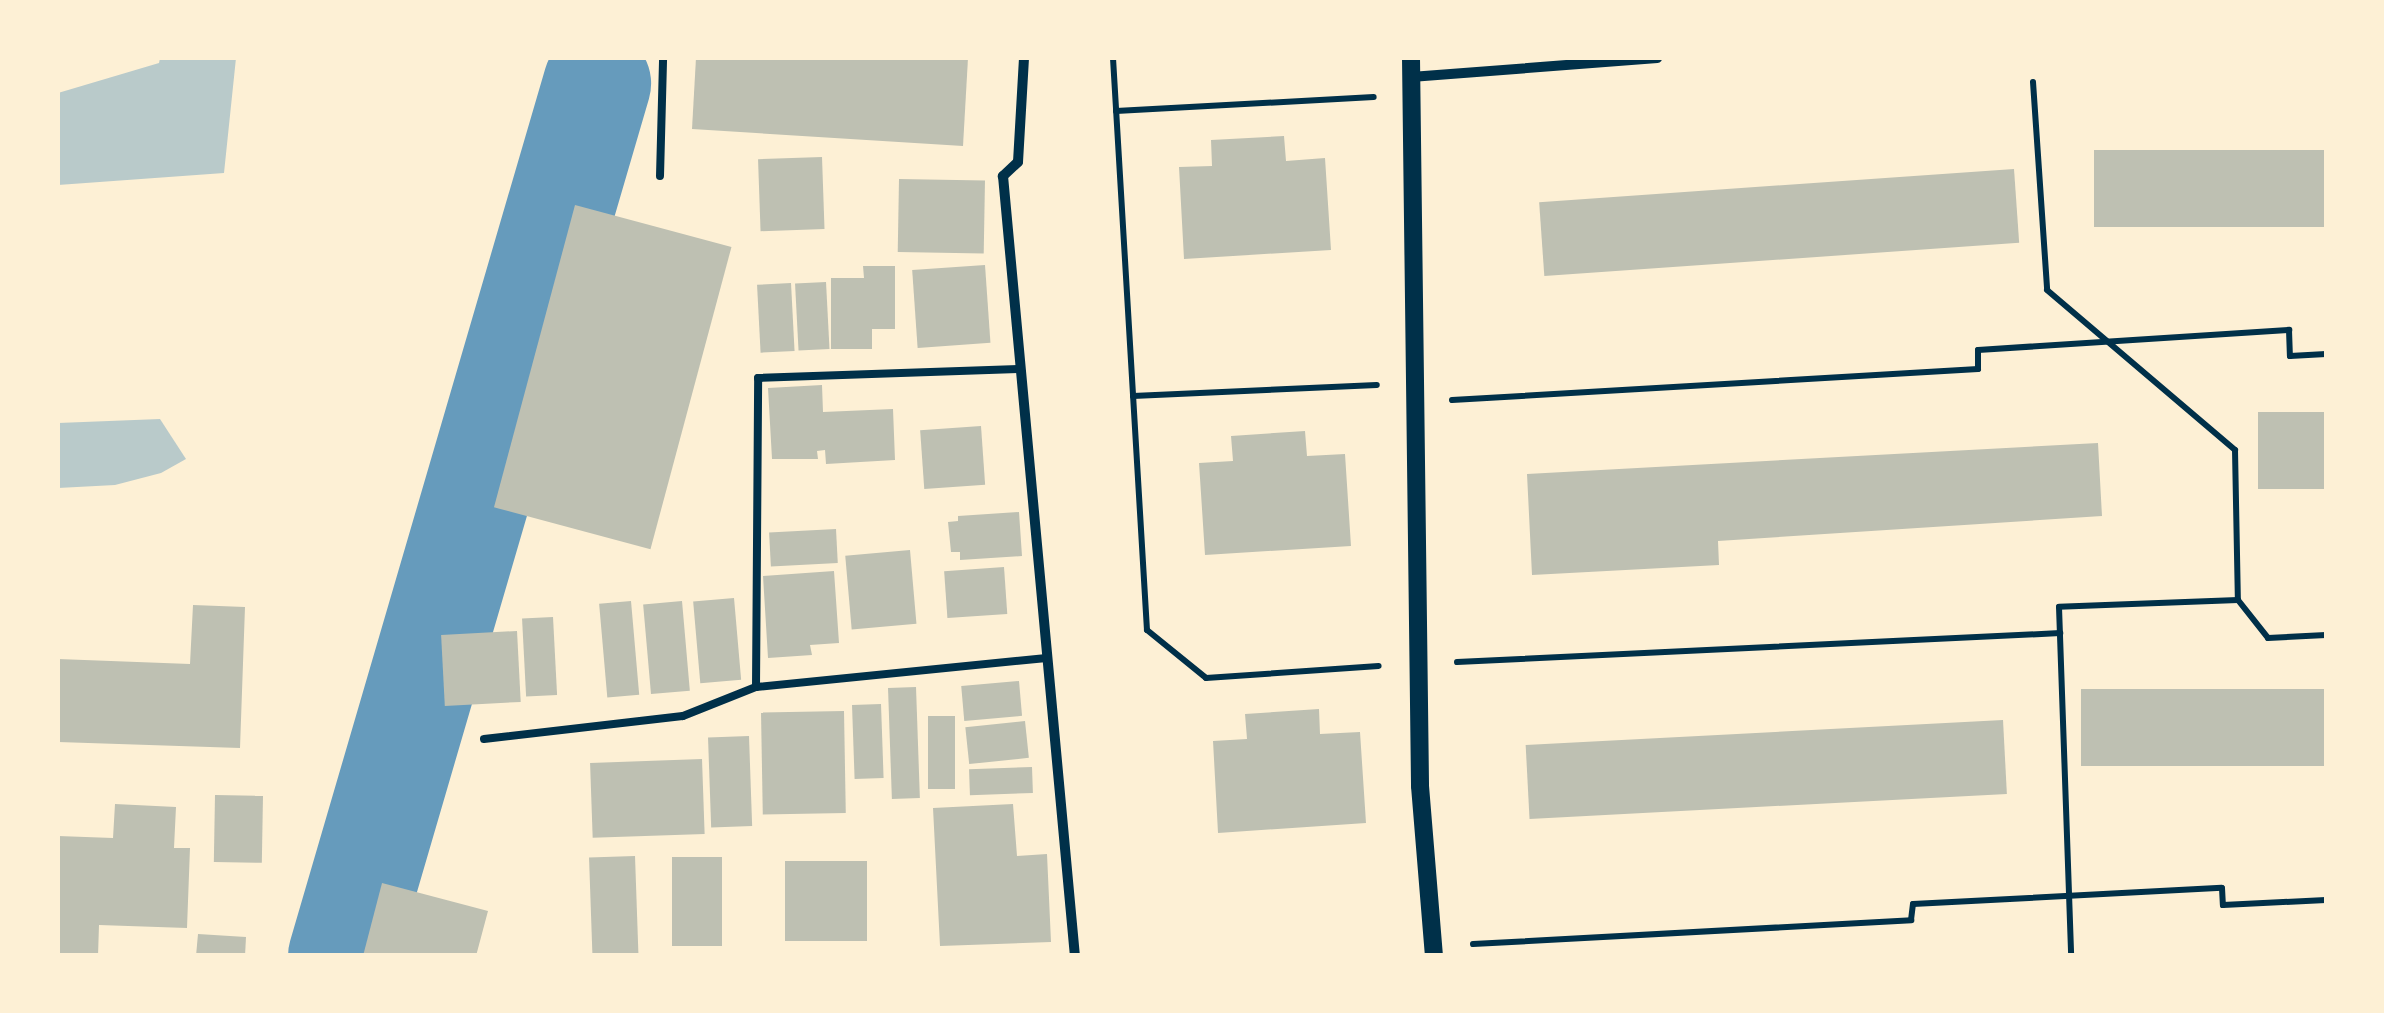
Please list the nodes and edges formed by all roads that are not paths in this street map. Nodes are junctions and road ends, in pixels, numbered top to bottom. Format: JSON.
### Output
{"nodes":[{"id":1,"x":663,"y":58,"type":"edge"},
{"id":2,"x":1024,"y":58,"type":"edge"},
{"id":3,"x":1411,"y":58,"type":"edge"},
{"id":4,"x":1657,"y":58,"type":"edge"},
{"id":5,"x":1411,"y":86,"type":"junction"},
{"id":6,"x":660,"y":176,"type":"dead end"},
{"id":7,"x":1020,"y":369,"type":"junction"},
{"id":8,"x":1047,"y":658,"type":"junction"},
{"id":9,"x":756,"y":686,"type":"junction"},
{"id":10,"x":484,"y":739,"type":"dead end"},
{"id":11,"x":1433,"y":951,"type":"edge"},
{"id":12,"x":1075,"y":956,"type":"edge"}],
"edges":[{"from":1,"to":6,"type":"lane"},
{"from":2,"to":7,"type":"street"},
{"from":3,"to":5,"type":"street"},
{"from":4,"to":5,"type":"street"},
{"from":5,"to":11,"type":"street"},
{"from":7,"to":8,"type":"street"},
{"from":7,"to":9,"type":"lane"},
{"from":8,"to":9,"type":"lane"},
{"from":8,"to":12,"type":"street"},
{"from":9,"to":10,"type":"lane"}]}
